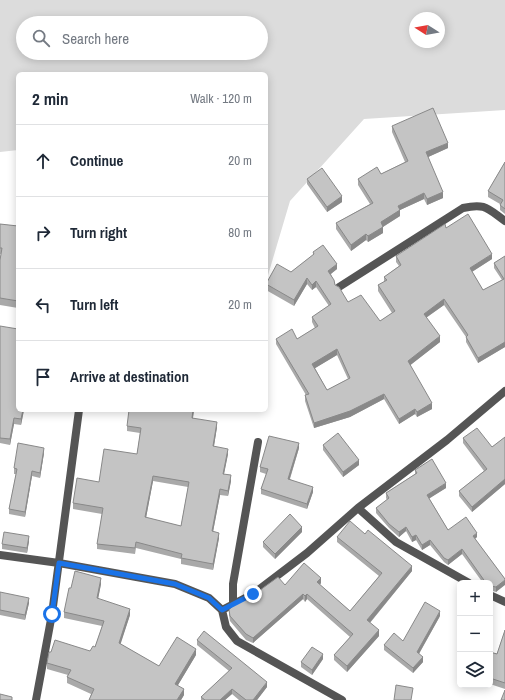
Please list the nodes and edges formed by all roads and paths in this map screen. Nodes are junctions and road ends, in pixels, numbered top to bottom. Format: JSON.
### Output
{"nodes":[{"id":1,"x":505,"y":221,"type":"edge"},
{"id":2,"x":339,"y":287,"type":"edge"},
{"id":3,"x":505,"y":391,"type":"edge"},
{"id":4,"x":79,"y":412,"type":"edge"},
{"id":5,"x":258,"y":442,"type":"dead end"},
{"id":6,"x":358,"y":508,"type":"junction"},
{"id":7,"x":0,"y":555,"type":"edge"},
{"id":8,"x":59,"y":563,"type":"junction"},
{"id":9,"x":464,"y":580,"type":"edge"},
{"id":10,"x":493,"y":596,"type":"edge"},
{"id":11,"x":505,"y":602,"type":"edge"},
{"id":12,"x":233,"y":604,"type":"junction"},
{"id":13,"x":222,"y":610,"type":"junction"},
{"id":14,"x":36,"y":700,"type":"edge"},
{"id":15,"x":342,"y":700,"type":"edge"}],
"edges":[{"from":1,"to":2,"type":"street"},
{"from":3,"to":6,"type":"street"},
{"from":4,"to":8,"type":"street"},
{"from":5,"to":12,"type":"street"},
{"from":6,"to":9,"type":"street"},
{"from":6,"to":12,"type":"street"},
{"from":7,"to":8,"type":"street"},
{"from":8,"to":13,"type":"street"},
{"from":8,"to":14,"type":"street"},
{"from":10,"to":11,"type":"street"},
{"from":12,"to":13,"type":"street"},
{"from":13,"to":15,"type":"street"}]}
